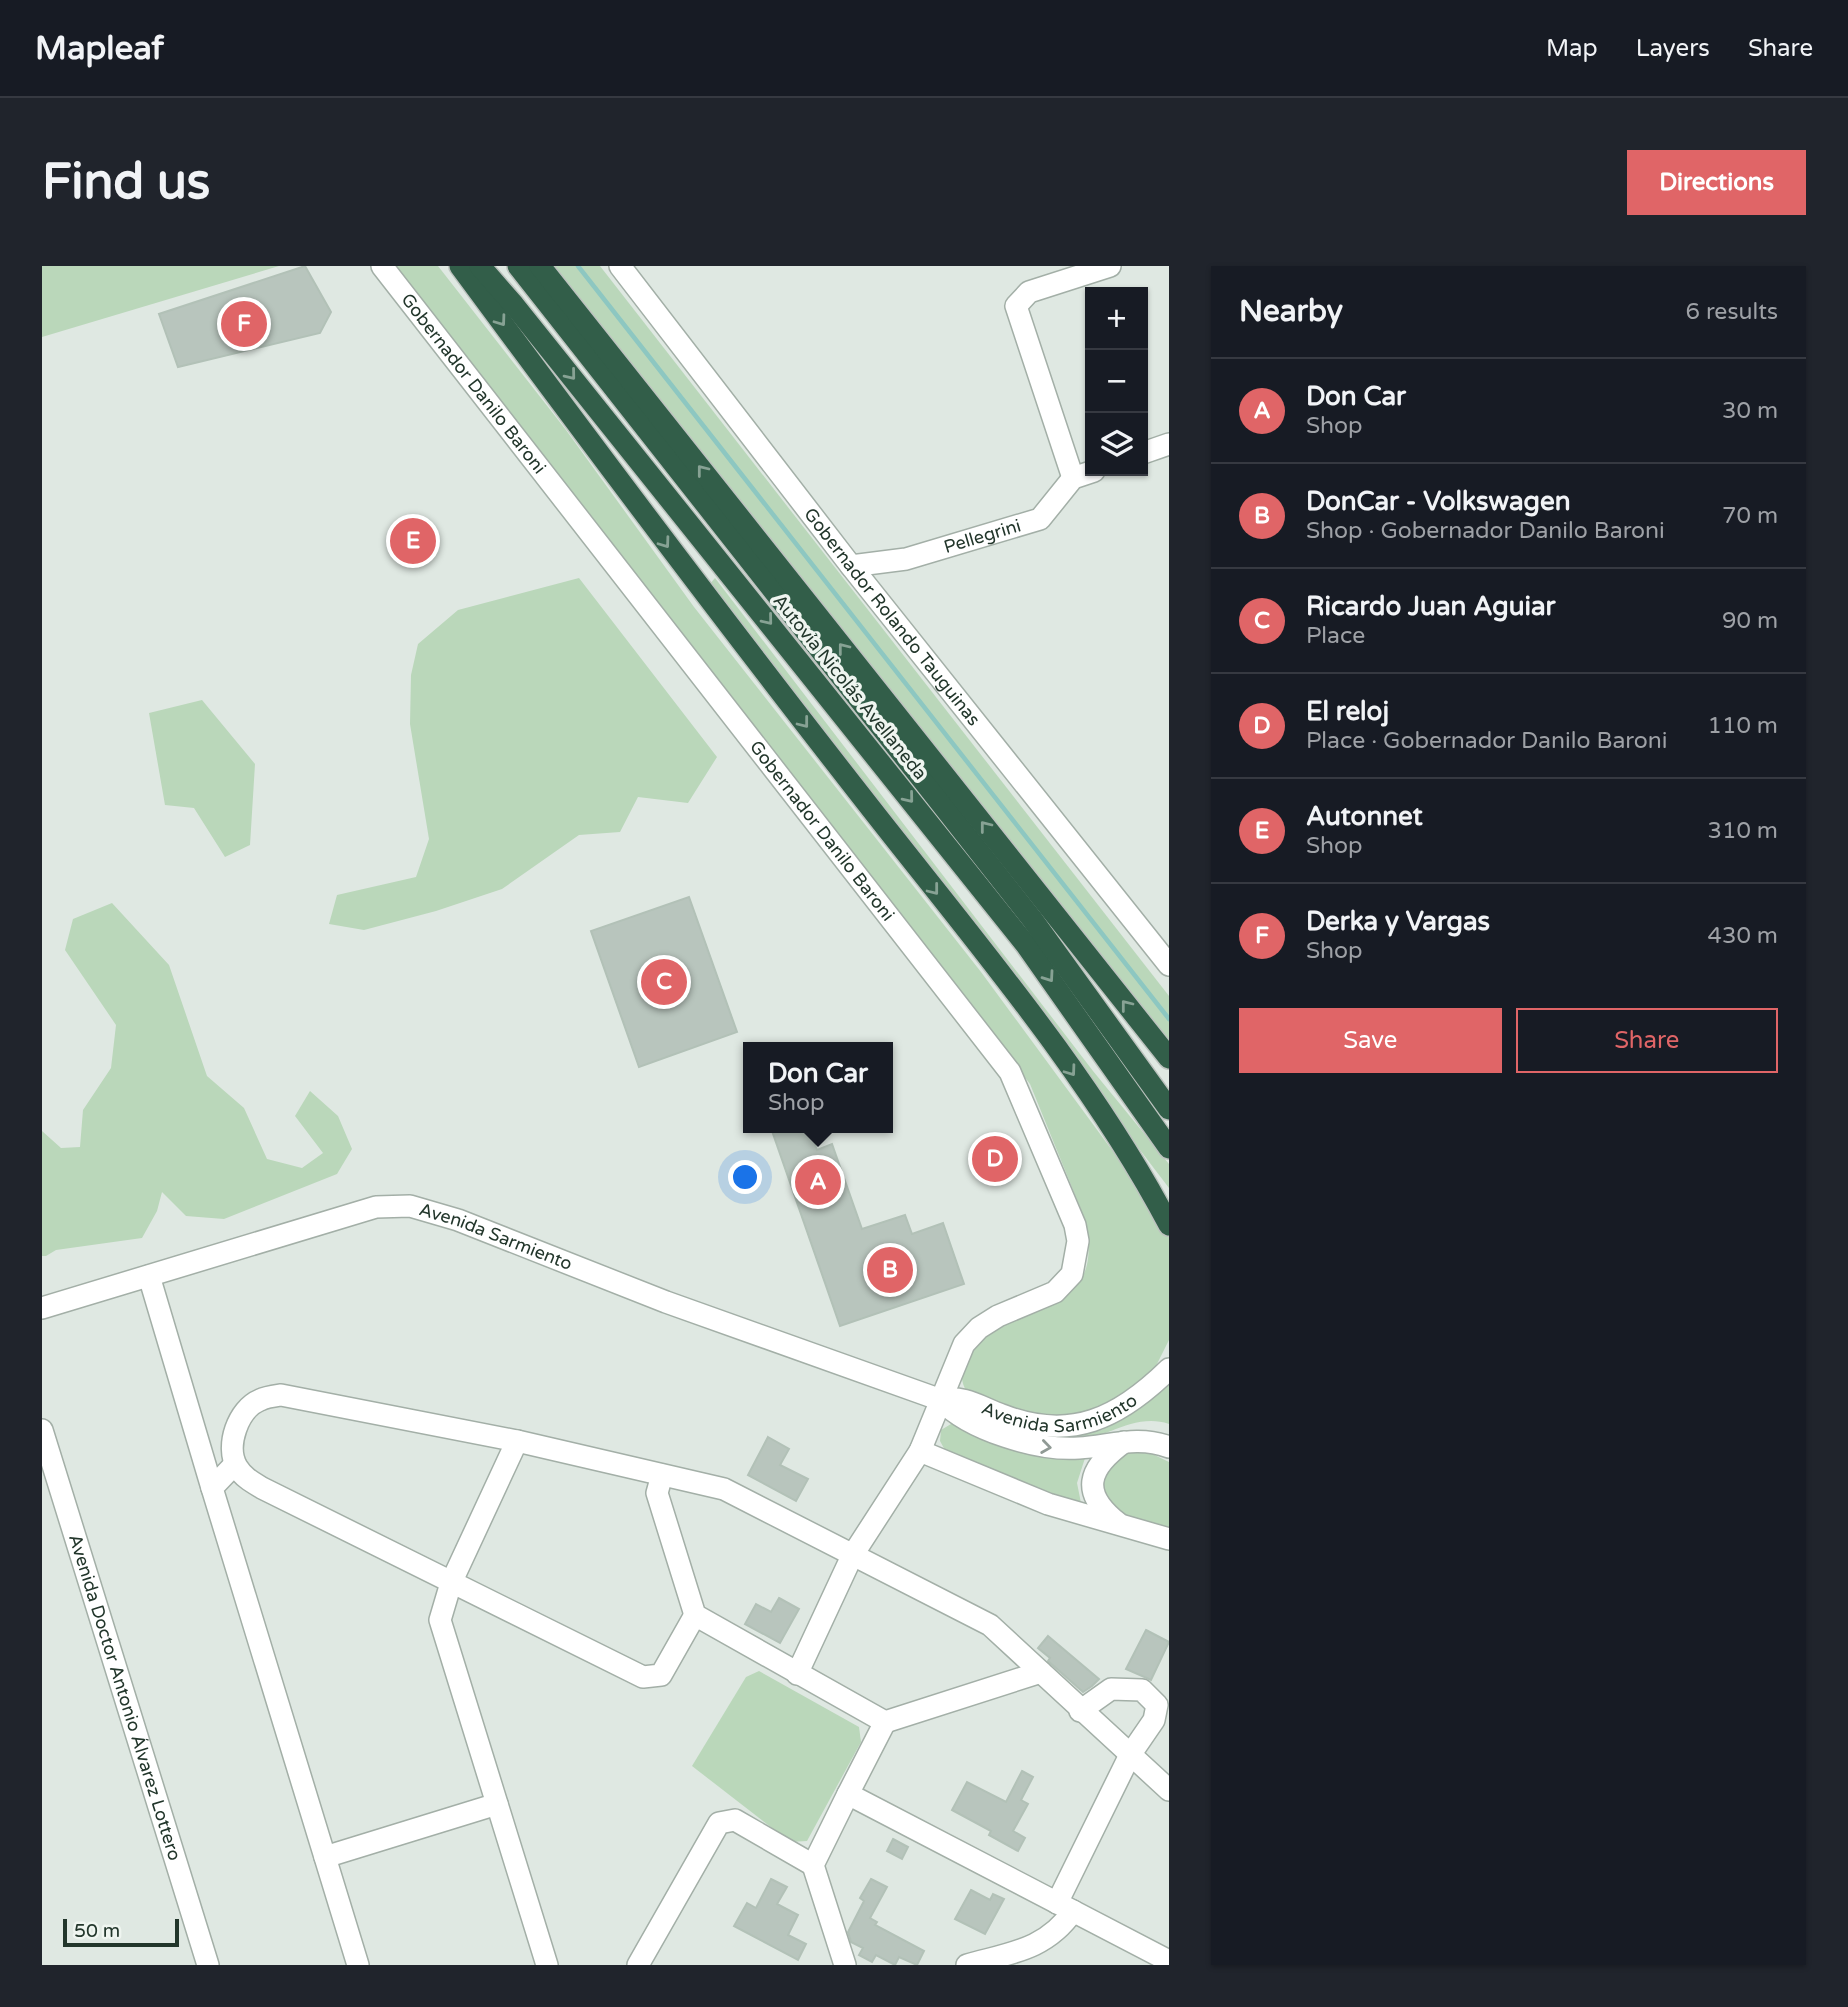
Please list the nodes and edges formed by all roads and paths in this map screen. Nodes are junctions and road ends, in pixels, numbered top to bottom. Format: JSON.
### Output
{"nodes":[{"id":1,"x":382,"y":266,"type":"edge"},
{"id":2,"x":460,"y":266,"type":"edge"},
{"id":3,"x":480,"y":266,"type":"edge"},
{"id":4,"x":518,"y":266,"type":"edge"},
{"id":5,"x":540,"y":266,"type":"edge"},
{"id":6,"x":620,"y":266,"type":"edge"},
{"id":7,"x":1110,"y":266,"type":"edge"},
{"id":8,"x":1169,"y":444,"type":"edge"},
{"id":9,"x":1148,"y":451,"type":"edge"},
{"id":10,"x":1085,"y":474,"type":"edge"},
{"id":11,"x":1073,"y":478,"type":"junction"},
{"id":12,"x":851,"y":566,"type":"junction"},
{"id":13,"x":1169,"y":965,"type":"edge"},
{"id":14,"x":1169,"y":1058,"type":"edge"},
{"id":15,"x":1169,"y":1109,"type":"edge"},
{"id":16,"x":1169,"y":1148,"type":"edge"},
{"id":17,"x":1169,"y":1225,"type":"edge"},
{"id":18,"x":149,"y":1276,"type":"junction"},
{"id":19,"x":42,"y":1308,"type":"edge"},
{"id":20,"x":1169,"y":1369,"type":"edge"},
{"id":21,"x":941,"y":1400,"type":"junction"},
{"id":22,"x":42,"y":1430,"type":"edge"},
{"id":23,"x":517,"y":1441,"type":"junction"},
{"id":24,"x":1124,"y":1442,"type":"junction"},
{"id":25,"x":1169,"y":1447,"type":"edge"},
{"id":26,"x":920,"y":1451,"type":"junction"},
{"id":27,"x":235,"y":1464,"type":"junction"},
{"id":28,"x":662,"y":1475,"type":"junction"},
{"id":29,"x":212,"y":1488,"type":"junction"},
{"id":30,"x":1125,"y":1528,"type":"junction"},
{"id":31,"x":1169,"y":1539,"type":"edge"},
{"id":32,"x":852,"y":1556,"type":"junction"},
{"id":33,"x":451,"y":1583,"type":"junction"},
{"id":34,"x":695,"y":1615,"type":"junction"},
{"id":35,"x":1041,"y":1672,"type":"junction"},
{"id":36,"x":797,"y":1674,"type":"junction"},
{"id":37,"x":1080,"y":1711,"type":"junction"},
{"id":38,"x":886,"y":1722,"type":"junction"},
{"id":39,"x":1130,"y":1755,"type":"junction"},
{"id":40,"x":1169,"y":1790,"type":"edge"},
{"id":41,"x":848,"y":1794,"type":"junction"},
{"id":42,"x":497,"y":1804,"type":"junction"},
{"id":43,"x":326,"y":1857,"type":"junction"},
{"id":44,"x":813,"y":1866,"type":"junction"},
{"id":45,"x":1065,"y":1907,"type":"junction"},
{"id":46,"x":1169,"y":1961,"type":"edge"},
{"id":47,"x":208,"y":1965,"type":"edge"},
{"id":48,"x":358,"y":1965,"type":"edge"},
{"id":49,"x":547,"y":1965,"type":"edge"},
{"id":50,"x":638,"y":1965,"type":"edge"},
{"id":51,"x":845,"y":1965,"type":"edge"},
{"id":52,"x":967,"y":1965,"type":"edge"}],
"edges":[{"from":1,"to":21,"type":"street","name":"Gobernador Danilo Baroni"},
{"from":2,"to":17,"type":"highway","one_way":true},
{"from":3,"to":16,"type":"highway","name":"Autovía Nicolás Avellaneda","one_way":true},
{"from":4,"to":15,"type":"highway","name":"Autovía Nicolás Avellaneda"},
{"from":14,"to":5,"type":"highway","one_way":true},
{"from":6,"to":12,"type":"street","name":"Gobernador Rolando Tauguinas"},
{"from":7,"to":11,"type":"street"},
{"from":8,"to":9,"type":"street"},
{"from":10,"to":11,"type":"street"},
{"from":11,"to":12,"type":"street","name":"Pellegrini"},
{"from":12,"to":13,"type":"street","name":"Gobernador Rolando Tauguinas"},
{"from":18,"to":19,"type":"street","name":"Avenida Sarmiento"},
{"from":18,"to":21,"type":"street","name":"Avenida Sarmiento"},
{"from":18,"to":29,"type":"street"},
{"from":20,"to":21,"type":"street","name":"Avenida Sarmiento"},
{"from":21,"to":24,"type":"street","name":"Avenida Sarmiento","one_way":true},
{"from":21,"to":26,"type":"street","name":"Gobernador Danilo Baroni"},
{"from":22,"to":47,"type":"street","name":"Avenida Doctor Antonio Álvarez Lottero"},
{"from":23,"to":27,"type":"street"},
{"from":23,"to":28,"type":"street"},
{"from":23,"to":33,"type":"street"},
{"from":24,"to":25,"type":"street","name":"Avenida Sarmiento"},
{"from":24,"to":30,"type":"street"},
{"from":26,"to":30,"type":"street"},
{"from":26,"to":32,"type":"street","name":"Gobernador Danilo Baroni"},
{"from":27,"to":29,"type":"street"},
{"from":27,"to":33,"type":"street"},
{"from":28,"to":32,"type":"street"},
{"from":28,"to":34,"type":"street"},
{"from":29,"to":43,"type":"street"},
{"from":30,"to":31,"type":"street"},
{"from":32,"to":35,"type":"street"},
{"from":32,"to":36,"type":"street","name":"Gobernador Danilo Baroni"},
{"from":33,"to":34,"type":"street"},
{"from":33,"to":42,"type":"street"},
{"from":34,"to":36,"type":"street"},
{"from":35,"to":37,"type":"street"},
{"from":35,"to":38,"type":"street"},
{"from":36,"to":38,"type":"street"},
{"from":37,"to":39,"type":"street"},
{"from":37,"to":39,"type":"street"},
{"from":38,"to":41,"type":"street"},
{"from":39,"to":40,"type":"street"},
{"from":39,"to":45,"type":"street"},
{"from":41,"to":44,"type":"street"},
{"from":41,"to":45,"type":"street"},
{"from":42,"to":43,"type":"street"},
{"from":42,"to":49,"type":"street"},
{"from":43,"to":48,"type":"street"},
{"from":44,"to":50,"type":"street"},
{"from":44,"to":51,"type":"street"},
{"from":45,"to":46,"type":"street"},
{"from":45,"to":52,"type":"street"}]}
